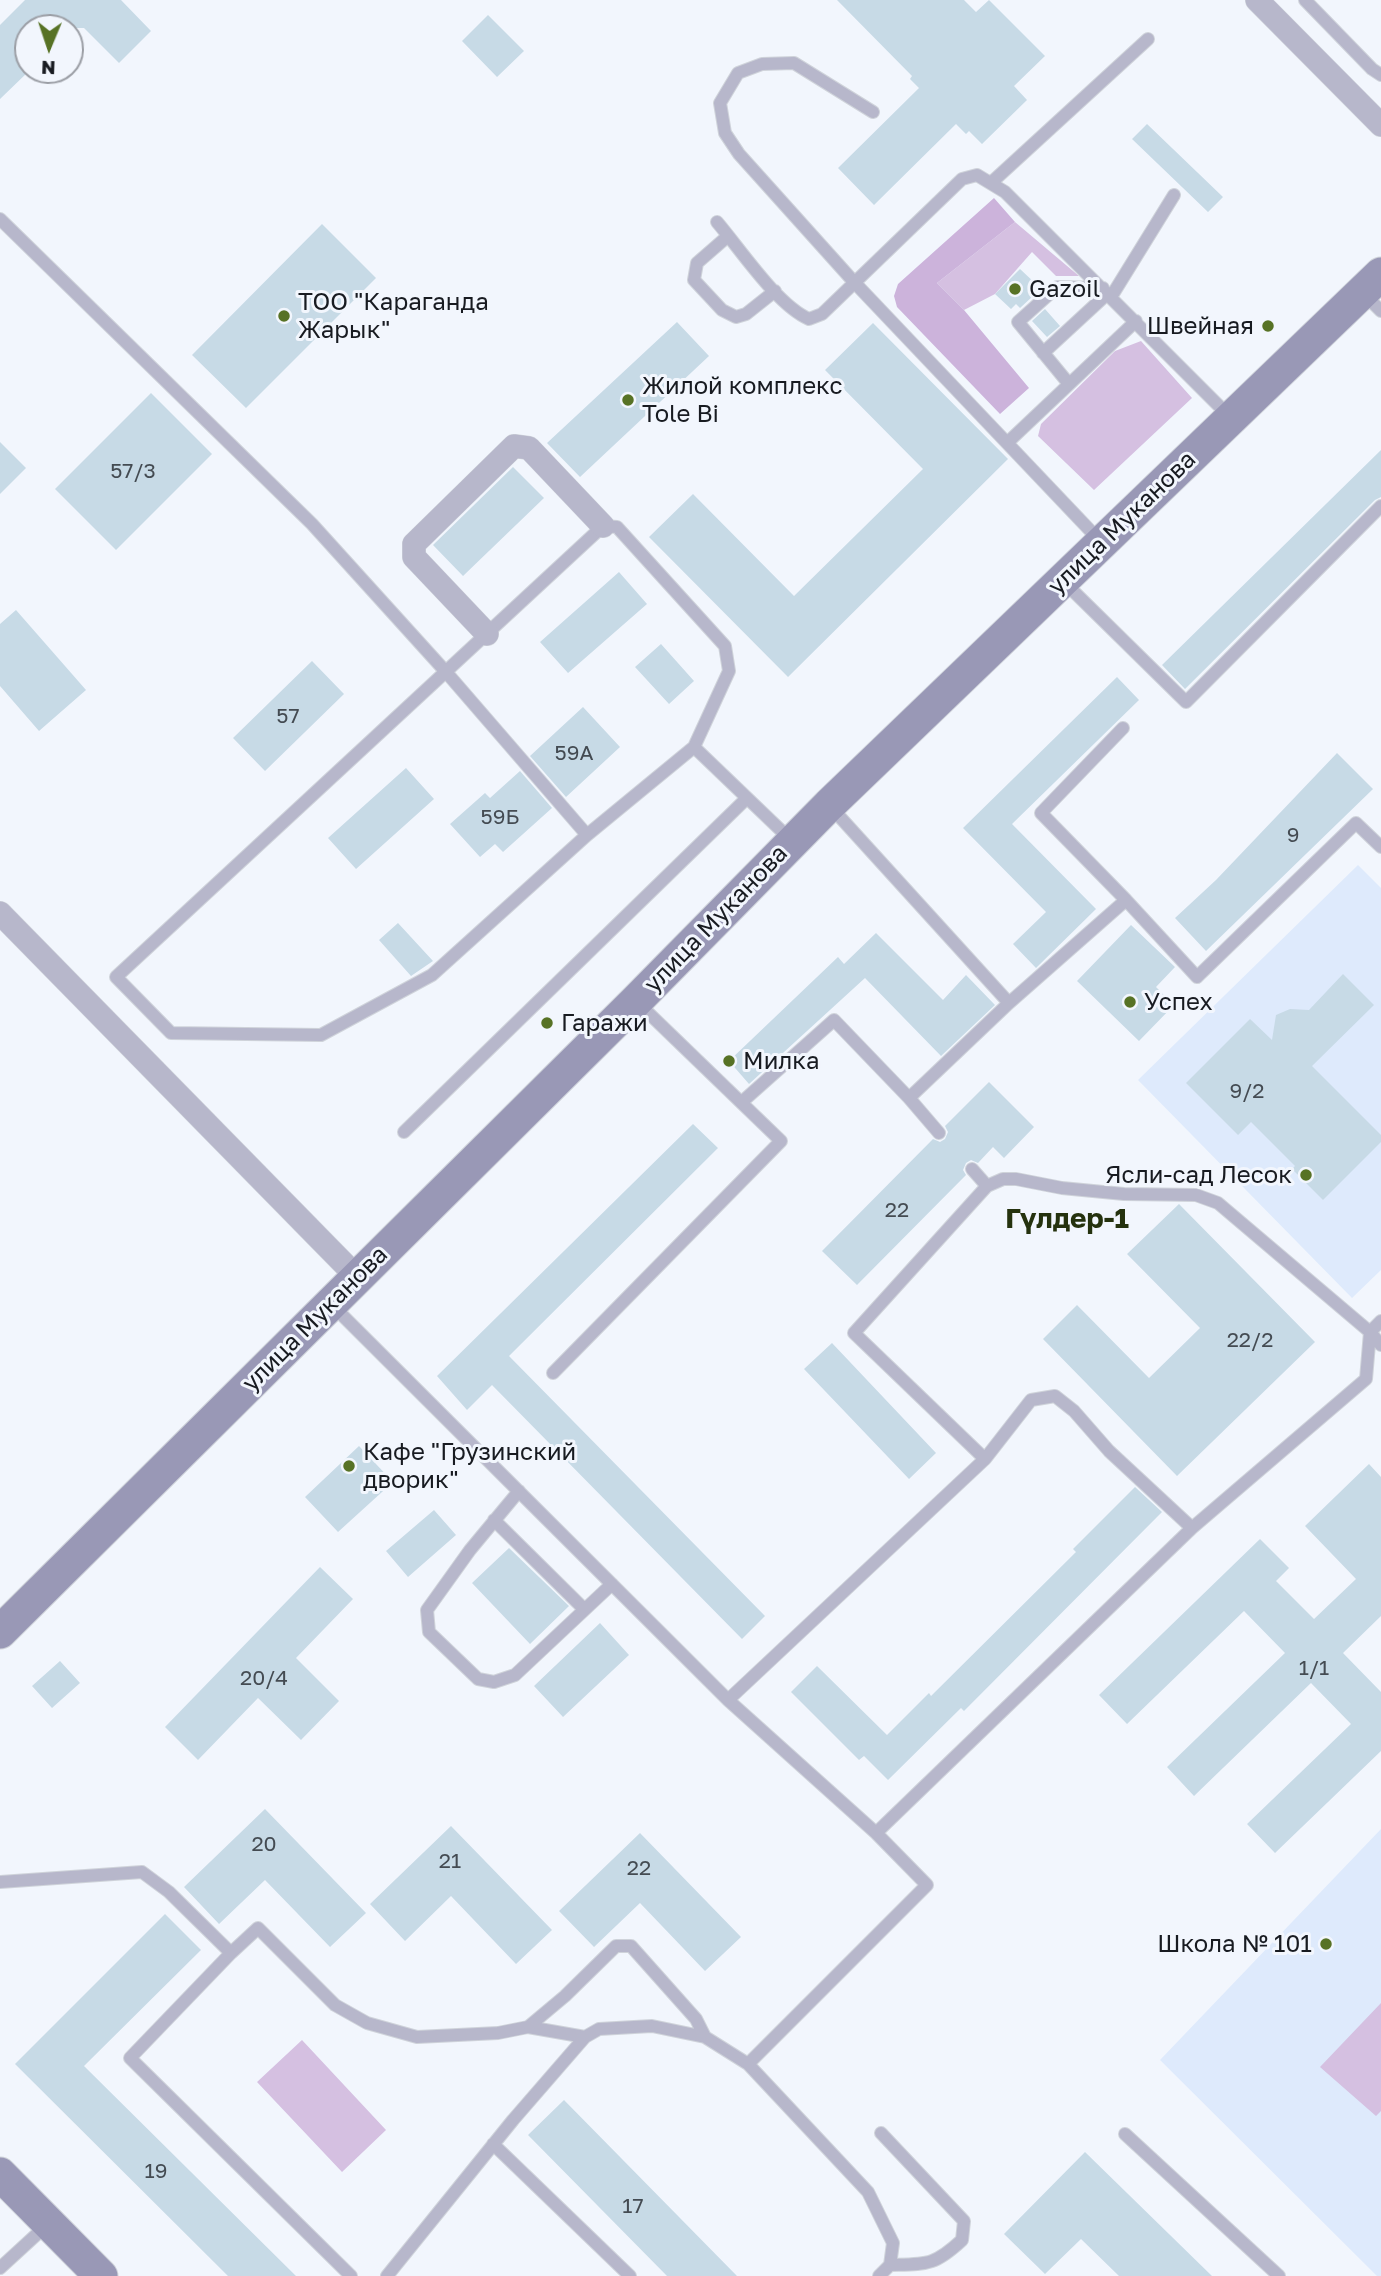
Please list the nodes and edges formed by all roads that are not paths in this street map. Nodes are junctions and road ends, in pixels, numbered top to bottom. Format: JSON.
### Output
{"nodes":[{"id":1,"x":1257,"y":0,"type":"edge"},
{"id":2,"x":1305,"y":0,"type":"edge"},
{"id":3,"x":1148,"y":39,"type":"dead end"},
{"id":4,"x":1381,"y":75,"type":"edge"},
{"id":5,"x":873,"y":112,"type":"dead end"},
{"id":6,"x":1381,"y":125,"type":"edge"},
{"id":7,"x":992,"y":182,"type":"junction"},
{"id":8,"x":1174,"y":195,"type":"dead end"},
{"id":9,"x":0,"y":219,"type":"edge"},
{"id":10,"x":717,"y":222,"type":"dead end"},
{"id":11,"x":728,"y":236,"type":"junction"},
{"id":12,"x":854,"y":282,"type":"junction"},
{"id":13,"x":775,"y":291,"type":"junction"},
{"id":14,"x":1375,"y":292,"type":"edge"},
{"id":15,"x":1107,"y":293,"type":"junction"},
{"id":16,"x":1136,"y":321,"type":"junction"},
{"id":17,"x":1043,"y":353,"type":"junction"},
{"id":18,"x":1069,"y":384,"type":"junction"},
{"id":19,"x":1231,"y":418,"type":"junction"},
{"id":20,"x":1007,"y":443,"type":"junction"},
{"id":21,"x":1381,"y":506,"type":"edge"},
{"id":22,"x":603,"y":526,"type":"junction"},
{"id":23,"x":1102,"y":543,"type":"junction"},
{"id":24,"x":1061,"y":580,"type":"junction"},
{"id":25,"x":487,"y":634,"type":"junction"},
{"id":26,"x":446,"y":672,"type":"junction"},
{"id":27,"x":1123,"y":728,"type":"dead end"},
{"id":28,"x":694,"y":747,"type":"junction"},
{"id":29,"x":747,"y":798,"type":"junction"},
{"id":30,"x":829,"y":805,"type":"junction"},
{"id":31,"x":587,"y":835,"type":"junction"},
{"id":32,"x":793,"y":841,"type":"junction"},
{"id":33,"x":1381,"y":848,"type":"edge"},
{"id":34,"x":1126,"y":900,"type":"junction"},
{"id":35,"x":0,"y":913,"type":"edge"},
{"id":36,"x":636,"y":1001,"type":"junction"},
{"id":37,"x":1009,"y":1003,"type":"junction"},
{"id":38,"x":909,"y":1098,"type":"junction"},
{"id":39,"x":743,"y":1101,"type":"junction"},
{"id":40,"x":404,"y":1132,"type":"dead end"},
{"id":41,"x":939,"y":1133,"type":"dead end"},
{"id":42,"x":972,"y":1169,"type":"dead end"},
{"id":43,"x":988,"y":1186,"type":"junction"},
{"id":44,"x":357,"y":1277,"type":"junction"},
{"id":45,"x":330,"y":1304,"type":"junction"},
{"id":46,"x":1381,"y":1321,"type":"edge"},
{"id":47,"x":1370,"y":1332,"type":"junction"},
{"id":48,"x":1381,"y":1345,"type":"edge"},
{"id":49,"x":553,"y":1373,"type":"dead end"},
{"id":50,"x":985,"y":1459,"type":"junction"},
{"id":51,"x":519,"y":1491,"type":"junction"},
{"id":52,"x":494,"y":1520,"type":"junction"},
{"id":53,"x":1192,"y":1528,"type":"junction"},
{"id":54,"x":612,"y":1584,"type":"junction"},
{"id":55,"x":584,"y":1609,"type":"junction"},
{"id":56,"x":0,"y":1632,"type":"edge"},
{"id":57,"x":728,"y":1700,"type":"junction"},
{"id":58,"x":876,"y":1833,"type":"junction"},
{"id":59,"x":0,"y":1882,"type":"edge"},
{"id":60,"x":231,"y":1953,"type":"junction"},
{"id":61,"x":528,"y":2027,"type":"junction"},
{"id":62,"x":585,"y":2037,"type":"junction"},
{"id":63,"x":705,"y":2037,"type":"junction"},
{"id":64,"x":748,"y":2064,"type":"junction"},
{"id":65,"x":881,"y":2133,"type":"dead end"},
{"id":66,"x":1125,"y":2134,"type":"dead end"},
{"id":67,"x":493,"y":2144,"type":"junction"},
{"id":68,"x":0,"y":2174,"type":"edge"},
{"id":69,"x":48,"y":2224,"type":"junction"},
{"id":70,"x":890,"y":2265,"type":"junction"},
{"id":71,"x":0,"y":2269,"type":"edge"},
{"id":72,"x":101,"y":2276,"type":"edge"},
{"id":73,"x":351,"y":2276,"type":"edge"},
{"id":74,"x":387,"y":2276,"type":"edge"},
{"id":75,"x":630,"y":2276,"type":"edge"},
{"id":76,"x":879,"y":2276,"type":"edge"},
{"id":77,"x":1279,"y":2276,"type":"edge"}],
"edges":[{"from":1,"to":6,"type":"street"},
{"from":2,"to":4,"type":"lane"},
{"from":3,"to":7,"type":"lane"},
{"from":5,"to":12,"type":"lane"},
{"from":7,"to":12,"type":"lane"},
{"from":7,"to":15,"type":"lane"},
{"from":8,"to":15,"type":"lane"},
{"from":9,"to":26,"type":"lane"},
{"from":10,"to":11,"type":"lane"},
{"from":11,"to":13,"type":"lane"},
{"from":11,"to":13,"type":"lane"},
{"from":12,"to":13,"type":"lane"},
{"from":12,"to":20,"type":"lane"},
{"from":14,"to":19,"type":"main road","name":"улица Муканова"},
{"from":15,"to":16,"type":"lane"},
{"from":15,"to":17,"type":"lane"},
{"from":15,"to":17,"type":"lane"},
{"from":16,"to":18,"type":"lane"},
{"from":16,"to":19,"type":"lane"},
{"from":17,"to":18,"type":"lane"},
{"from":18,"to":20,"type":"lane"},
{"from":19,"to":23,"type":"main road","name":"улица Муканова"},
{"from":20,"to":23,"type":"lane"},
{"from":21,"to":24,"type":"lane"},
{"from":22,"to":25,"type":"lane"},
{"from":22,"to":25,"type":"street"},
{"from":22,"to":28,"type":"lane"},
{"from":23,"to":24,"type":"main road","name":"улица Муканова"},
{"from":24,"to":30,"type":"main road","name":"улица Муканова"},
{"from":25,"to":26,"type":"lane"},
{"from":26,"to":31,"type":"lane"},
{"from":26,"to":31,"type":"lane"},
{"from":27,"to":34,"type":"lane"},
{"from":28,"to":29,"type":"lane"},
{"from":28,"to":31,"type":"lane"},
{"from":29,"to":32,"type":"lane"},
{"from":29,"to":40,"type":"lane"},
{"from":30,"to":32,"type":"main road","name":"улица Муканова"},
{"from":30,"to":37,"type":"lane"},
{"from":32,"to":36,"type":"main road","name":"улица Муканова"},
{"from":33,"to":34,"type":"lane"},
{"from":34,"to":37,"type":"lane"},
{"from":35,"to":44,"type":"street"},
{"from":36,"to":39,"type":"lane"},
{"from":36,"to":44,"type":"main road","name":"улица Муканова"},
{"from":37,"to":38,"type":"lane"},
{"from":38,"to":39,"type":"lane"},
{"from":38,"to":41,"type":"lane"},
{"from":39,"to":49,"type":"lane"},
{"from":42,"to":43,"type":"lane"},
{"from":43,"to":47,"type":"lane"},
{"from":43,"to":50,"type":"lane"},
{"from":44,"to":45,"type":"main road","name":"улица Муканова"},
{"from":45,"to":51,"type":"lane"},
{"from":45,"to":56,"type":"main road","name":"улица Муканова"},
{"from":46,"to":47,"type":"lane"},
{"from":47,"to":48,"type":"lane"},
{"from":47,"to":53,"type":"lane"},
{"from":50,"to":53,"type":"lane"},
{"from":50,"to":57,"type":"lane"},
{"from":51,"to":52,"type":"lane"},
{"from":51,"to":54,"type":"lane"},
{"from":52,"to":55,"type":"lane"},
{"from":52,"to":55,"type":"lane"},
{"from":53,"to":58,"type":"lane"},
{"from":54,"to":55,"type":"lane"},
{"from":54,"to":57,"type":"lane"},
{"from":57,"to":58,"type":"lane"},
{"from":58,"to":64,"type":"lane"},
{"from":59,"to":60,"type":"lane"},
{"from":60,"to":61,"type":"lane"},
{"from":60,"to":73,"type":"lane"},
{"from":61,"to":62,"type":"lane"},
{"from":61,"to":63,"type":"lane"},
{"from":62,"to":63,"type":"lane"},
{"from":62,"to":67,"type":"lane"},
{"from":63,"to":64,"type":"lane"},
{"from":64,"to":70,"type":"lane"},
{"from":65,"to":70,"type":"lane"},
{"from":66,"to":77,"type":"lane"},
{"from":67,"to":74,"type":"lane"},
{"from":67,"to":75,"type":"lane"},
{"from":68,"to":69,"type":"main road"},
{"from":69,"to":71,"type":"lane"},
{"from":69,"to":72,"type":"main road"},
{"from":70,"to":76,"type":"lane"}]}
